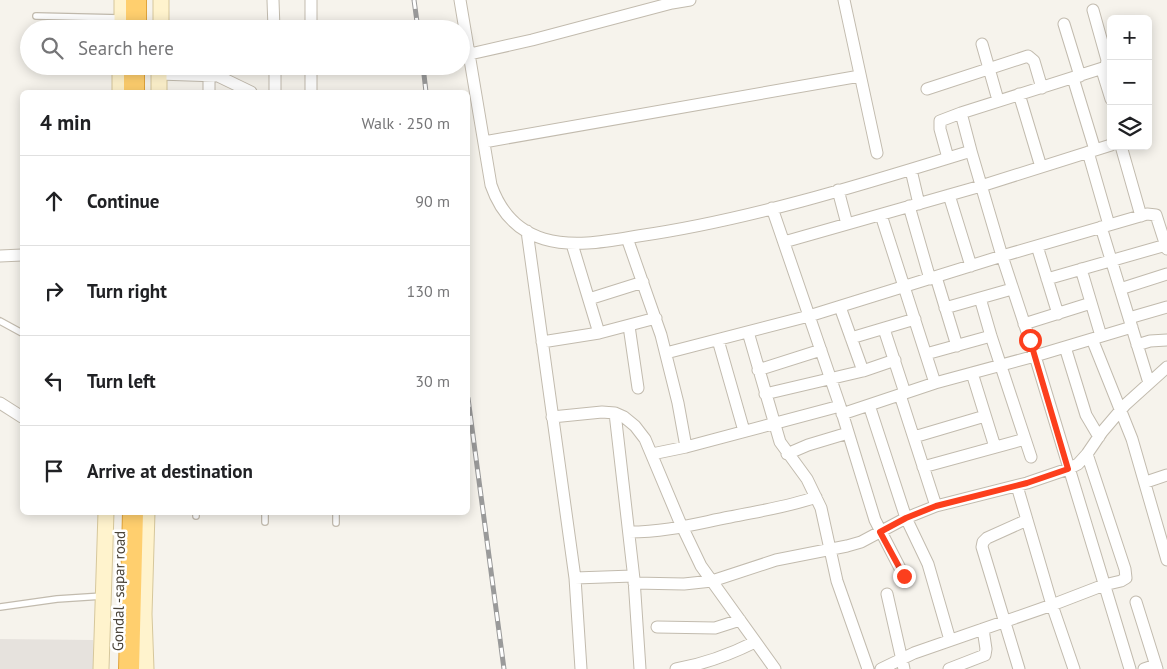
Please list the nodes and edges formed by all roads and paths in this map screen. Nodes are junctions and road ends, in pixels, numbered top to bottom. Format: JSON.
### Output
{"nodes":[{"id":1,"x":122,"y":0,"type":"edge"},
{"id":2,"x":136,"y":0,"type":"edge"},
{"id":3,"x":148,"y":0,"type":"edge"},
{"id":4,"x":161,"y":0,"type":"edge"},
{"id":5,"x":273,"y":0,"type":"edge"},
{"id":6,"x":311,"y":0,"type":"edge"},
{"id":7,"x":460,"y":0,"type":"edge"},
{"id":8,"x":690,"y":0,"type":"edge"},
{"id":9,"x":844,"y":0,"type":"edge"},
{"id":10,"x":673,"y":2,"type":"edge"},
{"id":11,"x":1093,"y":10,"type":"dead end"},
{"id":12,"x":36,"y":16,"type":"dead end"},
{"id":13,"x":76,"y":20,"type":"edge"},
{"id":14,"x":125,"y":20,"type":"edge"},
{"id":15,"x":128,"y":20,"type":"edge"},
{"id":16,"x":148,"y":20,"type":"edge"},
{"id":17,"x":160,"y":20,"type":"edge"},
{"id":18,"x":274,"y":20,"type":"edge"},
{"id":19,"x":311,"y":20,"type":"edge"},
{"id":20,"x":464,"y":20,"type":"edge"},
{"id":21,"x":1064,"y":24,"type":"dead end"},
{"id":22,"x":982,"y":44,"type":"dead end"},
{"id":23,"x":470,"y":54,"type":"joint"},
{"id":24,"x":990,"y":69,"type":"junction"},
{"id":25,"x":1102,"y":70,"type":"junction"},
{"id":26,"x":120,"y":75,"type":"edge"},
{"id":27,"x":134,"y":75,"type":"edge"},
{"id":28,"x":153,"y":75,"type":"edge"},
{"id":29,"x":156,"y":75,"type":"edge"},
{"id":30,"x":209,"y":75,"type":"edge"},
{"id":31,"x":214,"y":75,"type":"edge"},
{"id":32,"x":274,"y":75,"type":"edge"},
{"id":33,"x":311,"y":75,"type":"edge"},
{"id":34,"x":860,"y":76,"type":"junction"},
{"id":35,"x":1077,"y":77,"type":"junction"},
{"id":36,"x":1107,"y":86,"type":"edge"},
{"id":37,"x":1042,"y":88,"type":"junction"},
{"id":38,"x":927,"y":89,"type":"dead end"},
{"id":39,"x":120,"y":90,"type":"edge"},
{"id":40,"x":134,"y":90,"type":"edge"},
{"id":41,"x":147,"y":90,"type":"edge"},
{"id":42,"x":159,"y":90,"type":"edge"},
{"id":43,"x":209,"y":90,"type":"edge"},
{"id":44,"x":247,"y":90,"type":"edge"},
{"id":45,"x":275,"y":90,"type":"edge"},
{"id":46,"x":311,"y":90,"type":"edge"},
{"id":47,"x":1019,"y":94,"type":"junction"},
{"id":48,"x":998,"y":100,"type":"junction"},
{"id":49,"x":961,"y":113,"type":"junction"},
{"id":50,"x":484,"y":142,"type":"junction"},
{"id":51,"x":1107,"y":146,"type":"edge"},
{"id":52,"x":1121,"y":150,"type":"edge"},
{"id":53,"x":971,"y":151,"type":"junction"},
{"id":54,"x":1092,"y":151,"type":"junction"},
{"id":55,"x":877,"y":153,"type":"dead end"},
{"id":56,"x":948,"y":158,"type":"junction"},
{"id":57,"x":1041,"y":167,"type":"junction"},
{"id":58,"x":911,"y":170,"type":"junction"},
{"id":59,"x":981,"y":186,"type":"junction"},
{"id":60,"x":838,"y":190,"type":"junction"},
{"id":61,"x":949,"y":195,"type":"junction"},
{"id":62,"x":914,"y":205,"type":"junction"},
{"id":63,"x":772,"y":208,"type":"junction"},
{"id":64,"x":881,"y":215,"type":"junction"},
{"id":65,"x":1141,"y":216,"type":"junction"},
{"id":66,"x":846,"y":224,"type":"junction"},
{"id":67,"x":1105,"y":226,"type":"junction"},
{"id":68,"x":527,"y":231,"type":"junction"},
{"id":69,"x":627,"y":238,"type":"junction"},
{"id":70,"x":784,"y":242,"type":"junction"},
{"id":71,"x":572,"y":244,"type":"junction"},
{"id":72,"x":1037,"y":246,"type":"junction"},
{"id":73,"x":1166,"y":247,"type":"edge"},
{"id":74,"x":20,"y":255,"type":"edge"},
{"id":75,"x":0,"y":256,"type":"edge"},
{"id":76,"x":1002,"y":256,"type":"junction"},
{"id":77,"x":1111,"y":261,"type":"junction"},
{"id":78,"x":970,"y":266,"type":"junction"},
{"id":79,"x":1081,"y":270,"type":"junction"},
{"id":80,"x":1167,"y":274,"type":"edge"},
{"id":81,"x":933,"y":278,"type":"junction"},
{"id":82,"x":1047,"y":279,"type":"junction"},
{"id":83,"x":643,"y":282,"type":"junction"},
{"id":84,"x":904,"y":287,"type":"junction"},
{"id":85,"x":1012,"y":288,"type":"junction"},
{"id":86,"x":1120,"y":289,"type":"junction"},
{"id":87,"x":980,"y":298,"type":"junction"},
{"id":88,"x":589,"y":299,"type":"junction"},
{"id":89,"x":1091,"y":304,"type":"junction"},
{"id":90,"x":840,"y":306,"type":"junction"},
{"id":91,"x":1167,"y":307,"type":"edge"},
{"id":92,"x":945,"y":308,"type":"junction"},
{"id":93,"x":1058,"y":314,"type":"junction"},
{"id":94,"x":809,"y":316,"type":"junction"},
{"id":95,"x":656,"y":318,"type":"junction"},
{"id":96,"x":915,"y":319,"type":"junction"},
{"id":97,"x":0,"y":321,"type":"edge"},
{"id":98,"x":1130,"y":323,"type":"junction"},
{"id":99,"x":1024,"y":324,"type":"junction"},
{"id":100,"x":629,"y":326,"type":"junction"},
{"id":101,"x":884,"y":329,"type":"junction"},
{"id":102,"x":20,"y":332,"type":"edge"},
{"id":103,"x":748,"y":332,"type":"junction"},
{"id":104,"x":599,"y":333,"type":"junction"},
{"id":105,"x":991,"y":336,"type":"junction"},
{"id":106,"x":1096,"y":337,"type":"junction"},
{"id":107,"x":851,"y":338,"type":"junction"},
{"id":108,"x":718,"y":340,"type":"junction"},
{"id":109,"x":1167,"y":340,"type":"edge"},
{"id":110,"x":542,"y":342,"type":"junction"},
{"id":111,"x":1137,"y":344,"type":"junction"},
{"id":112,"x":956,"y":346,"type":"junction"},
{"id":113,"x":1065,"y":347,"type":"junction"},
{"id":114,"x":821,"y":350,"type":"junction"},
{"id":115,"x":666,"y":354,"type":"junction"},
{"id":116,"x":926,"y":354,"type":"junction"},
{"id":117,"x":1035,"y":356,"type":"junction"},
{"id":118,"x":894,"y":360,"type":"junction"},
{"id":119,"x":1000,"y":366,"type":"junction"},
{"id":120,"x":1167,"y":367,"type":"edge"},
{"id":121,"x":758,"y":370,"type":"junction"},
{"id":122,"x":863,"y":371,"type":"junction"},
{"id":123,"x":972,"y":373,"type":"junction"},
{"id":124,"x":830,"y":378,"type":"junction"},
{"id":125,"x":935,"y":383,"type":"junction"},
{"id":126,"x":1149,"y":383,"type":"junction"},
{"id":127,"x":638,"y":388,"type":"dead end"},
{"id":128,"x":765,"y":394,"type":"junction"},
{"id":129,"x":903,"y":394,"type":"junction"},
{"id":130,"x":0,"y":404,"type":"edge"},
{"id":131,"x":869,"y":405,"type":"junction"},
{"id":132,"x":1121,"y":409,"type":"junction"},
{"id":133,"x":841,"y":410,"type":"junction"},
{"id":134,"x":615,"y":413,"type":"junction"},
{"id":135,"x":20,"y":416,"type":"edge"},
{"id":136,"x":985,"y":416,"type":"junction"},
{"id":137,"x":552,"y":417,"type":"junction"},
{"id":138,"x":773,"y":423,"type":"junction"},
{"id":139,"x":744,"y":431,"type":"junction"},
{"id":140,"x":848,"y":433,"type":"junction"},
{"id":141,"x":914,"y":437,"type":"junction"},
{"id":142,"x":1099,"y":437,"type":"junction"},
{"id":143,"x":1025,"y":439,"type":"junction"},
{"id":144,"x":686,"y":447,"type":"junction"},
{"id":145,"x":995,"y":447,"type":"junction"},
{"id":146,"x":652,"y":454,"type":"junction"},
{"id":147,"x":787,"y":454,"type":"junction"},
{"id":148,"x":1087,"y":454,"type":"junction"},
{"id":149,"x":1031,"y":457,"type":"dead end"},
{"id":150,"x":923,"y":467,"type":"junction"},
{"id":151,"x":1068,"y":469,"type":"junction"},
{"id":152,"x":1167,"y":475,"type":"edge"},
{"id":153,"x":1146,"y":482,"type":"junction"},
{"id":154,"x":1017,"y":486,"type":"junction"},
{"id":155,"x":816,"y":497,"type":"junction"},
{"id":156,"x":936,"y":506,"type":"junction"},
{"id":157,"x":106,"y":515,"type":"edge"},
{"id":158,"x":120,"y":515,"type":"edge"},
{"id":159,"x":133,"y":515,"type":"edge"},
{"id":160,"x":147,"y":515,"type":"edge"},
{"id":161,"x":265,"y":515,"type":"edge"},
{"id":162,"x":336,"y":515,"type":"edge"},
{"id":163,"x":906,"y":518,"type":"junction"},
{"id":164,"x":1027,"y":520,"type":"junction"},
{"id":165,"x":265,"y":522,"type":"dead end"},
{"id":166,"x":336,"y":524,"type":"dead end"},
{"id":167,"x":683,"y":528,"type":"junction"},
{"id":168,"x":628,"y":532,"type":"junction"},
{"id":169,"x":880,"y":532,"type":"junction"},
{"id":170,"x":830,"y":549,"type":"junction"},
{"id":171,"x":1167,"y":560,"type":"edge"},
{"id":172,"x":904,"y":576,"type":"dead end"},
{"id":173,"x":575,"y":578,"type":"junction"},
{"id":174,"x":633,"y":580,"type":"junction"},
{"id":175,"x":712,"y":581,"type":"junction"},
{"id":176,"x":1104,"y":585,"type":"junction"},
{"id":177,"x":886,"y":594,"type":"dead end"},
{"id":178,"x":103,"y":596,"type":"junction"},
{"id":179,"x":1136,"y":602,"type":"dead end"},
{"id":180,"x":1052,"y":605,"type":"junction"},
{"id":181,"x":0,"y":607,"type":"edge"},
{"id":182,"x":740,"y":620,"type":"junction"},
{"id":183,"x":1005,"y":621,"type":"junction"},
{"id":184,"x":657,"y":627,"type":"dead end"},
{"id":185,"x":983,"y":629,"type":"junction"},
{"id":186,"x":950,"y":640,"type":"junction"},
{"id":187,"x":755,"y":642,"type":"junction"},
{"id":188,"x":903,"y":664,"type":"edge"},
{"id":189,"x":971,"y":665,"type":"edge"},
{"id":190,"x":1157,"y":667,"type":"edge"},
{"id":191,"x":101,"y":669,"type":"edge"},
{"id":192,"x":117,"y":669,"type":"edge"},
{"id":193,"x":129,"y":669,"type":"edge"},
{"id":194,"x":146,"y":669,"type":"edge"},
{"id":195,"x":581,"y":669,"type":"edge"},
{"id":196,"x":640,"y":669,"type":"edge"},
{"id":197,"x":676,"y":669,"type":"edge"},
{"id":198,"x":775,"y":669,"type":"edge"},
{"id":199,"x":868,"y":669,"type":"edge"},
{"id":200,"x":881,"y":669,"type":"edge"},
{"id":201,"x":949,"y":669,"type":"edge"},
{"id":202,"x":1019,"y":669,"type":"edge"},
{"id":203,"x":1074,"y":669,"type":"edge"},
{"id":204,"x":1130,"y":669,"type":"edge"},
{"id":205,"x":1144,"y":669,"type":"edge"}],
"edges":[{"from":1,"to":14,"type":"street"},
{"from":2,"to":15,"type":"highway"},
{"from":3,"to":16,"type":"highway"},
{"from":4,"to":17,"type":"street"},
{"from":5,"to":18,"type":"street"},
{"from":6,"to":19,"type":"street"},
{"from":7,"to":20,"type":"street"},
{"from":8,"to":10,"type":"street"},
{"from":9,"to":34,"type":"street"},
{"from":10,"to":23,"type":"street"},
{"from":11,"to":25,"type":"street"},
{"from":12,"to":13,"type":"lane"},
{"from":21,"to":35,"type":"street"},
{"from":22,"to":24,"type":"street"},
{"from":23,"to":50,"type":"street"},
{"from":24,"to":37,"type":"street"},
{"from":24,"to":38,"type":"street"},
{"from":24,"to":48,"type":"street"},
{"from":25,"to":35,"type":"street"},
{"from":25,"to":36,"type":"street"},
{"from":26,"to":39,"type":"street"},
{"from":27,"to":40,"type":"highway"},
{"from":28,"to":41,"type":"highway"},
{"from":29,"to":42,"type":"street"},
{"from":30,"to":43,"type":"street"},
{"from":31,"to":44,"type":"street"},
{"from":32,"to":45,"type":"street"},
{"from":33,"to":46,"type":"street"},
{"from":34,"to":50,"type":"street"},
{"from":34,"to":55,"type":"street"},
{"from":35,"to":37,"type":"street"},
{"from":35,"to":54,"type":"street"},
{"from":37,"to":47,"type":"street"},
{"from":47,"to":48,"type":"street"},
{"from":47,"to":57,"type":"street"},
{"from":48,"to":49,"type":"street"},
{"from":49,"to":53,"type":"street"},
{"from":49,"to":56,"type":"street"},
{"from":50,"to":68,"type":"street"},
{"from":51,"to":54,"type":"street"},
{"from":52,"to":65,"type":"street"},
{"from":53,"to":56,"type":"street"},
{"from":53,"to":59,"type":"street"},
{"from":54,"to":57,"type":"street"},
{"from":54,"to":67,"type":"street"},
{"from":56,"to":58,"type":"street"},
{"from":57,"to":59,"type":"street"},
{"from":58,"to":60,"type":"street"},
{"from":58,"to":62,"type":"street"},
{"from":59,"to":61,"type":"street"},
{"from":59,"to":76,"type":"street"},
{"from":60,"to":63,"type":"street"},
{"from":60,"to":66,"type":"street"},
{"from":61,"to":62,"type":"street"},
{"from":61,"to":78,"type":"street"},
{"from":62,"to":64,"type":"street"},
{"from":62,"to":81,"type":"street"},
{"from":63,"to":69,"type":"street"},
{"from":63,"to":70,"type":"street"},
{"from":64,"to":66,"type":"street"},
{"from":64,"to":84,"type":"street"},
{"from":65,"to":67,"type":"street"},
{"from":65,"to":73,"type":"street"},
{"from":66,"to":70,"type":"street"},
{"from":67,"to":72,"type":"street"},
{"from":67,"to":77,"type":"street"},
{"from":68,"to":71,"type":"street"},
{"from":68,"to":110,"type":"street"},
{"from":69,"to":71,"type":"street"},
{"from":69,"to":83,"type":"street"},
{"from":70,"to":94,"type":"street"},
{"from":71,"to":88,"type":"street"},
{"from":72,"to":76,"type":"street"},
{"from":72,"to":82,"type":"street"},
{"from":73,"to":77,"type":"street"},
{"from":74,"to":75,"type":"street"},
{"from":76,"to":78,"type":"street"},
{"from":76,"to":85,"type":"street"},
{"from":77,"to":79,"type":"street"},
{"from":77,"to":86,"type":"street"},
{"from":78,"to":81,"type":"street"},
{"from":79,"to":82,"type":"street"},
{"from":79,"to":89,"type":"street"},
{"from":80,"to":86,"type":"street"},
{"from":81,"to":84,"type":"street"},
{"from":81,"to":92,"type":"street"},
{"from":82,"to":93,"type":"street"},
{"from":83,"to":88,"type":"street"},
{"from":83,"to":95,"type":"street"},
{"from":84,"to":90,"type":"street"},
{"from":84,"to":96,"type":"street"},
{"from":85,"to":87,"type":"street"},
{"from":85,"to":99,"type":"street"},
{"from":86,"to":98,"type":"street"},
{"from":87,"to":92,"type":"street"},
{"from":87,"to":105,"type":"street"},
{"from":88,"to":104,"type":"street"},
{"from":89,"to":93,"type":"street"},
{"from":89,"to":106,"type":"street"},
{"from":90,"to":94,"type":"street"},
{"from":90,"to":107,"type":"street"},
{"from":91,"to":98,"type":"street"},
{"from":92,"to":112,"type":"street"},
{"from":93,"to":99,"type":"street"},
{"from":94,"to":103,"type":"street"},
{"from":94,"to":114,"type":"street"},
{"from":95,"to":100,"type":"street"},
{"from":95,"to":115,"type":"street"},
{"from":96,"to":101,"type":"street"},
{"from":96,"to":116,"type":"street"},
{"from":97,"to":102,"type":"lane"},
{"from":98,"to":106,"type":"street"},
{"from":98,"to":111,"type":"street"},
{"from":99,"to":117,"type":"street"},
{"from":100,"to":104,"type":"street"},
{"from":100,"to":127,"type":"street"},
{"from":101,"to":107,"type":"street"},
{"from":101,"to":118,"type":"street"},
{"from":103,"to":108,"type":"street"},
{"from":103,"to":121,"type":"street"},
{"from":104,"to":110,"type":"street"},
{"from":105,"to":112,"type":"street"},
{"from":105,"to":119,"type":"street"},
{"from":106,"to":113,"type":"street"},
{"from":106,"to":132,"type":"street"},
{"from":107,"to":122,"type":"street"},
{"from":108,"to":115,"type":"street"},
{"from":108,"to":139,"type":"street"},
{"from":109,"to":111,"type":"street"},
{"from":110,"to":137,"type":"street"},
{"from":111,"to":126,"type":"street"},
{"from":112,"to":116,"type":"street"},
{"from":113,"to":117,"type":"street"},
{"from":113,"to":142,"type":"street"},
{"from":114,"to":121,"type":"street"},
{"from":114,"to":124,"type":"street"},
{"from":115,"to":144,"type":"street"},
{"from":116,"to":125,"type":"street"},
{"from":117,"to":119,"type":"street"},
{"from":117,"to":151,"type":"street"},
{"from":118,"to":122,"type":"street"},
{"from":118,"to":129,"type":"street"},
{"from":119,"to":123,"type":"street"},
{"from":119,"to":143,"type":"street"},
{"from":120,"to":126,"type":"street"},
{"from":121,"to":128,"type":"street"},
{"from":122,"to":124,"type":"street"},
{"from":123,"to":125,"type":"street"},
{"from":123,"to":136,"type":"street"},
{"from":124,"to":128,"type":"street"},
{"from":124,"to":133,"type":"street"},
{"from":125,"to":129,"type":"street"},
{"from":126,"to":132,"type":"street"},
{"from":128,"to":138,"type":"street"},
{"from":129,"to":131,"type":"street"},
{"from":129,"to":141,"type":"street"},
{"from":130,"to":135,"type":"street"},
{"from":131,"to":133,"type":"street"},
{"from":131,"to":163,"type":"street"},
{"from":132,"to":142,"type":"street"},
{"from":132,"to":153,"type":"street"},
{"from":133,"to":138,"type":"street"},
{"from":133,"to":140,"type":"street"},
{"from":134,"to":137,"type":"street"},
{"from":134,"to":146,"type":"street"},
{"from":134,"to":168,"type":"street"},
{"from":136,"to":141,"type":"street"},
{"from":136,"to":145,"type":"street"},
{"from":137,"to":173,"type":"street"},
{"from":138,"to":139,"type":"street"},
{"from":138,"to":147,"type":"street"},
{"from":139,"to":144,"type":"street"},
{"from":140,"to":147,"type":"street"},
{"from":140,"to":169,"type":"street"},
{"from":141,"to":150,"type":"street"},
{"from":142,"to":148,"type":"street"},
{"from":143,"to":145,"type":"street"},
{"from":143,"to":149,"type":"street"},
{"from":144,"to":146,"type":"street"},
{"from":145,"to":150,"type":"street"},
{"from":146,"to":167,"type":"street"},
{"from":147,"to":155,"type":"street"},
{"from":148,"to":151,"type":"street"},
{"from":148,"to":176,"type":"street"},
{"from":150,"to":156,"type":"street"},
{"from":151,"to":154,"type":"street"},
{"from":151,"to":176,"type":"street"},
{"from":152,"to":153,"type":"street"},
{"from":153,"to":171,"type":"street"},
{"from":154,"to":156,"type":"street"},
{"from":154,"to":164,"type":"street"},
{"from":155,"to":167,"type":"street"},
{"from":155,"to":170,"type":"street"},
{"from":156,"to":163,"type":"street"},
{"from":157,"to":178,"type":"street"},
{"from":158,"to":192,"type":"highway","name":"Gondal -sapar road"},
{"from":159,"to":193,"type":"highway"},
{"from":160,"to":194,"type":"street"},
{"from":161,"to":165,"type":"lane"},
{"from":162,"to":166,"type":"lane"},
{"from":163,"to":169,"type":"street"},
{"from":163,"to":186,"type":"street"},
{"from":164,"to":180,"type":"street"},
{"from":164,"to":183,"type":"street"},
{"from":167,"to":168,"type":"street"},
{"from":167,"to":175,"type":"street"},
{"from":168,"to":174,"type":"street"},
{"from":169,"to":170,"type":"street"},
{"from":169,"to":172,"type":"street"},
{"from":170,"to":175,"type":"street"},
{"from":170,"to":199,"type":"street"},
{"from":173,"to":174,"type":"street"},
{"from":173,"to":195,"type":"street"},
{"from":174,"to":175,"type":"street"},
{"from":174,"to":196,"type":"street"},
{"from":175,"to":182,"type":"street"},
{"from":176,"to":180,"type":"street"},
{"from":176,"to":204,"type":"street"},
{"from":177,"to":188,"type":"street"},
{"from":178,"to":181,"type":"lane"},
{"from":178,"to":191,"type":"street"},
{"from":179,"to":190,"type":"street"},
{"from":180,"to":183,"type":"street"},
{"from":180,"to":203,"type":"street"},
{"from":182,"to":184,"type":"street"},
{"from":182,"to":187,"type":"street"},
{"from":183,"to":185,"type":"street"},
{"from":183,"to":202,"type":"street"},
{"from":185,"to":186,"type":"street"},
{"from":185,"to":189,"type":"street"},
{"from":186,"to":188,"type":"street"},
{"from":187,"to":197,"type":"street"},
{"from":187,"to":198,"type":"street"},
{"from":188,"to":200,"type":"street"},
{"from":189,"to":201,"type":"street"},
{"from":190,"to":205,"type":"street"}]}
